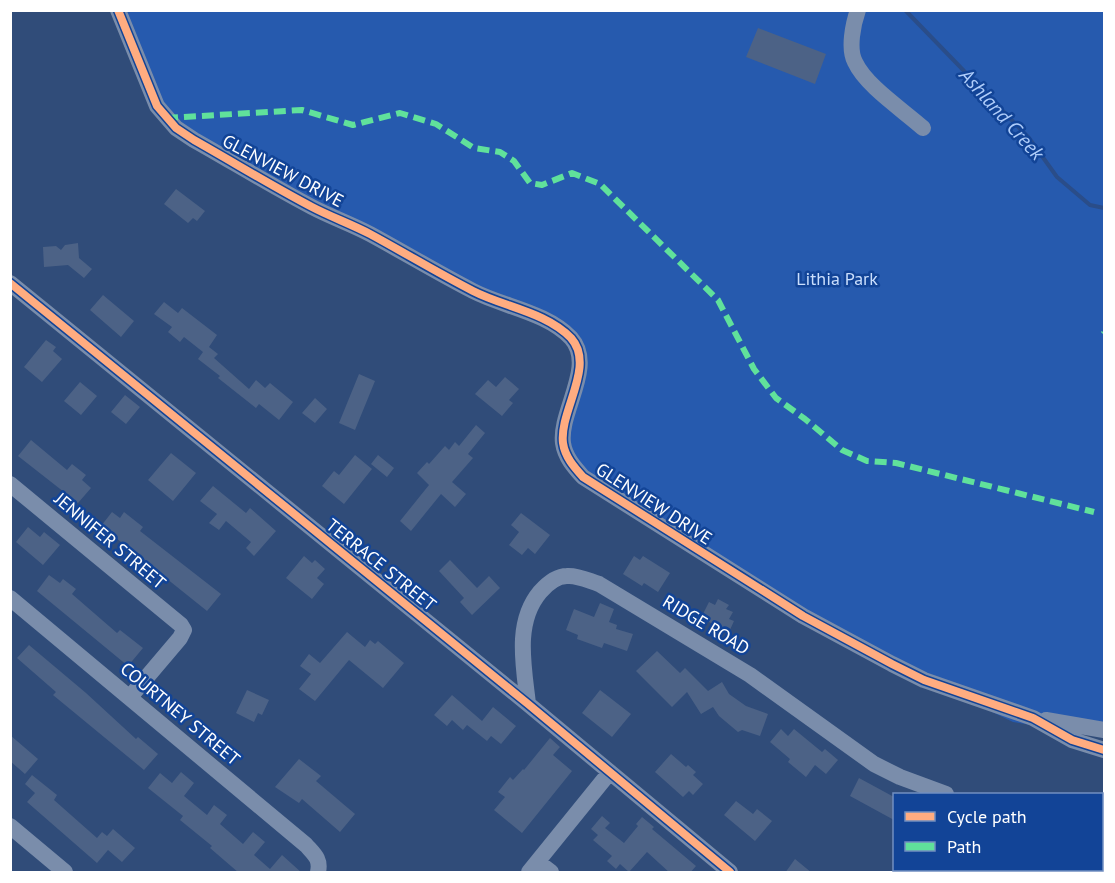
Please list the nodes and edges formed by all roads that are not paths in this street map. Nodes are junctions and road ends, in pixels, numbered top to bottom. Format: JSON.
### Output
{"nodes":[{"id":1,"x":118,"y":10,"type":"edge"},
{"id":2,"x":858,"y":10,"type":"edge"},
{"id":3,"x":923,"y":128,"type":"dead end"},
{"id":4,"x":10,"y":283,"type":"edge"},
{"id":5,"x":10,"y":484,"type":"edge"},
{"id":6,"x":10,"y":598,"type":"edge"},
{"id":7,"x":130,"y":697,"type":"junction"},
{"id":8,"x":528,"y":704,"type":"junction"},
{"id":9,"x":1033,"y":718,"type":"junction"},
{"id":10,"x":1104,"y":730,"type":"edge"},
{"id":11,"x":1104,"y":750,"type":"edge"},
{"id":12,"x":610,"y":772,"type":"junction"},
{"id":13,"x":941,"y":793,"type":"edge"},
{"id":14,"x":10,"y":826,"type":"edge"},
{"id":15,"x":319,"y":868,"type":"edge"},
{"id":16,"x":540,"y":869,"type":"edge"},
{"id":17,"x":65,"y":873,"type":"edge"},
{"id":18,"x":730,"y":873,"type":"edge"}],
"edges":[{"from":1,"to":9,"type":"street","name":"GLENVIEW DRIVE"},
{"from":2,"to":3,"type":"street"},
{"from":4,"to":8,"type":"street","name":"TERRACE STREET"},
{"from":5,"to":7,"type":"street","name":"JENNIFER STREET"},
{"from":6,"to":7,"type":"street","name":"COURTNEY STREET"},
{"from":7,"to":15,"type":"street","name":"COURTNEY STREET"},
{"from":8,"to":12,"type":"street","name":"TERRACE STREET"},
{"from":8,"to":13,"type":"street","name":"RIDGE ROAD"},
{"from":9,"to":10,"type":"street"},
{"from":9,"to":11,"type":"street","name":"GLENVIEW DRIVE"},
{"from":12,"to":16,"type":"street"},
{"from":12,"to":18,"type":"street","name":"TERRACE STREET"},
{"from":14,"to":17,"type":"street"}]}
